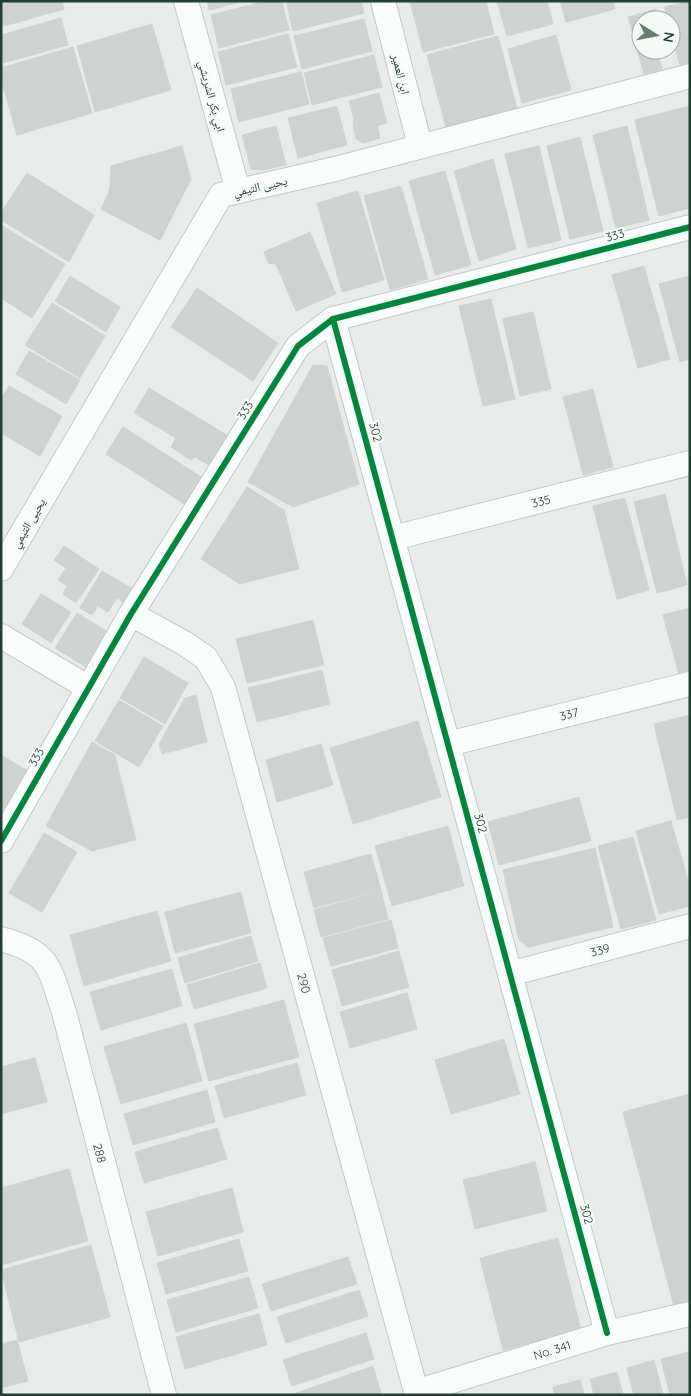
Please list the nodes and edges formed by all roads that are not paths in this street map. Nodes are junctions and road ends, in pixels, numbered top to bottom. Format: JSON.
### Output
{"nodes":[{"id":1,"x":186,"y":1,"type":"edge"},
{"id":2,"x":383,"y":1,"type":"edge"},
{"id":3,"x":690,"y":76,"type":"edge"},
{"id":4,"x":420,"y":146,"type":"junction"},
{"id":5,"x":238,"y":191,"type":"junction"},
{"id":6,"x":690,"y":227,"type":"edge"},
{"id":7,"x":333,"y":319,"type":"junction"},
{"id":8,"x":690,"y":463,"type":"edge"},
{"id":9,"x":393,"y":538,"type":"junction"},
{"id":10,"x":1,"y":569,"type":"edge"},
{"id":11,"x":131,"y":614,"type":"junction"},
{"id":12,"x":1,"y":636,"type":"edge"},
{"id":13,"x":690,"y":684,"type":"edge"},
{"id":14,"x":89,"y":688,"type":"junction"},
{"id":15,"x":448,"y":744,"type":"junction"},
{"id":16,"x":1,"y":841,"type":"edge"},
{"id":17,"x":690,"y":926,"type":"edge"},
{"id":18,"x":1,"y":939,"type":"edge"},
{"id":19,"x":510,"y":974,"type":"junction"},
{"id":20,"x":690,"y":1314,"type":"edge"},
{"id":21,"x":607,"y":1333,"type":"junction"},
{"id":22,"x":417,"y":1393,"type":"edge"},
{"id":23,"x":164,"y":1395,"type":"edge"}],
"edges":[{"from":1,"to":5,"type":"street","name":"ابي بكر الشريشي"},
{"from":2,"to":4,"type":"street","name":"ابن العمير"},
{"from":3,"to":4,"type":"street","name":"يحيى التيمي"},
{"from":4,"to":5,"type":"street","name":"يحيى التيمي"},
{"from":5,"to":10,"type":"street","name":"يحيى التيمي"},
{"from":6,"to":7,"type":"street","name":"333"},
{"from":7,"to":9,"type":"street","name":"302"},
{"from":7,"to":11,"type":"street","name":"333"},
{"from":8,"to":9,"type":"street","name":"335"},
{"from":9,"to":15,"type":"street","name":"302"},
{"from":11,"to":14,"type":"street","name":"333"},
{"from":11,"to":22,"type":"street","name":"290"},
{"from":12,"to":14,"type":"street"},
{"from":13,"to":15,"type":"street","name":"337"},
{"from":14,"to":16,"type":"street","name":"333"},
{"from":15,"to":19,"type":"street","name":"302"},
{"from":17,"to":19,"type":"street","name":"339"},
{"from":18,"to":23,"type":"street","name":"288"},
{"from":19,"to":21,"type":"street","name":"302"},
{"from":20,"to":21,"type":"street","name":"No. 341"},
{"from":21,"to":22,"type":"street","name":"No. 341"}]}
